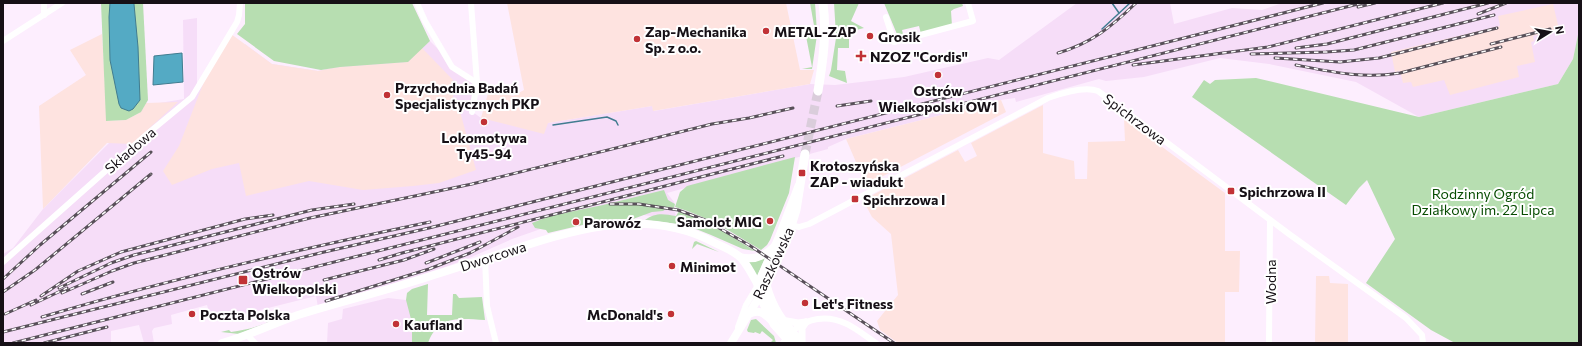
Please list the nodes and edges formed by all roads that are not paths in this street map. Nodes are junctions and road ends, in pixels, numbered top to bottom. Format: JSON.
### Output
{"nodes":[{"id":1,"x":44,"y":3,"type":"edge"},
{"id":2,"x":62,"y":3,"type":"edge"},
{"id":3,"x":240,"y":3,"type":"edge"},
{"id":4,"x":417,"y":3,"type":"edge"},
{"id":5,"x":471,"y":3,"type":"edge"},
{"id":6,"x":823,"y":3,"type":"edge"},
{"id":7,"x":968,"y":3,"type":"edge"},
{"id":8,"x":44,"y":15,"type":"junction"},
{"id":9,"x":886,"y":18,"type":"dead end"},
{"id":10,"x":3,"y":41,"type":"edge"},
{"id":11,"x":478,"y":83,"type":"junction"},
{"id":12,"x":818,"y":91,"type":"tunnel mouth"},
{"id":13,"x":472,"y":112,"type":"dead end"},
{"id":14,"x":805,"y":154,"type":"tunnel mouth"},
{"id":15,"x":1270,"y":220,"type":"junction"},
{"id":16,"x":788,"y":225,"type":"junction"},
{"id":17,"x":777,"y":244,"type":"junction"},
{"id":18,"x":740,"y":257,"type":"junction"},
{"id":19,"x":485,"y":258,"type":"junction"},
{"id":20,"x":3,"y":262,"type":"edge"},
{"id":21,"x":762,"y":285,"type":"junction"},
{"id":22,"x":761,"y":294,"type":"junction"},
{"id":23,"x":770,"y":301,"type":"junction"},
{"id":24,"x":749,"y":314,"type":"junction"},
{"id":25,"x":778,"y":322,"type":"junction"},
{"id":26,"x":806,"y":322,"type":"junction"},
{"id":27,"x":247,"y":335,"type":"junction"},
{"id":28,"x":735,"y":335,"type":"junction"},
{"id":29,"x":788,"y":339,"type":"edge"},
{"id":30,"x":222,"y":343,"type":"edge"},
{"id":31,"x":255,"y":343,"type":"edge"},
{"id":32,"x":496,"y":343,"type":"edge"},
{"id":33,"x":731,"y":343,"type":"edge"},
{"id":34,"x":802,"y":343,"type":"edge"},
{"id":35,"x":876,"y":343,"type":"edge"},
{"id":36,"x":1269,"y":343,"type":"edge"},
{"id":37,"x":1423,"y":343,"type":"edge"}],
"edges":[{"from":1,"to":8,"type":"street"},
{"from":2,"to":8,"type":"street"},
{"from":3,"to":20,"type":"street","name":"Składowa"},
{"from":4,"to":11,"type":"street"},
{"from":5,"to":11,"type":"street"},
{"from":6,"to":12,"type":"main road"},
{"from":7,"to":9,"type":"street"},
{"from":8,"to":10,"type":"street"},
{"from":11,"to":13,"type":"street"},
{"from":14,"to":16,"type":"main road","name":"Raszkowska"},
{"from":15,"to":16,"type":"street","name":"Spichrzowa"},
{"from":15,"to":36,"type":"street","name":"Wodna"},
{"from":15,"to":37,"type":"street","name":"Spichrzowa"},
{"from":16,"to":17,"type":"main road","name":"Raszkowska"},
{"from":16,"to":21,"type":"main road","name":"Raszkowska"},
{"from":17,"to":18,"type":"main road","name":"Dworcowa"},
{"from":17,"to":21,"type":"main road","name":"Raszkowska"},
{"from":18,"to":19,"type":"main road","name":"Dworcowa"},
{"from":18,"to":21,"type":"main road","name":"Dworcowa"},
{"from":19,"to":27,"type":"main road","name":"Dworcowa"},
{"from":19,"to":32,"type":"street"},
{"from":21,"to":22,"type":"main road"},
{"from":21,"to":23,"type":"main road"},
{"from":21,"to":28,"type":"street","name":"Raszkowska"},
{"from":22,"to":23,"type":"main road"},
{"from":22,"to":24,"type":"main road","name":"Raszkowska"},
{"from":22,"to":25,"type":"main road"},
{"from":23,"to":25,"type":"main road"},
{"from":24,"to":25,"type":"main road"},
{"from":24,"to":28,"type":"main road","name":"Raszkowska"},
{"from":25,"to":26,"type":"street"},
{"from":25,"to":29,"type":"main road"},
{"from":26,"to":29,"type":"street"},
{"from":26,"to":34,"type":"street"},
{"from":26,"to":35,"type":"street"},
{"from":27,"to":30,"type":"main road","name":"Dworcowa"},
{"from":27,"to":31,"type":"street"},
{"from":28,"to":33,"type":"main road","name":"Raszkowska"},
{"from":29,"to":34,"type":"main road"}]}
